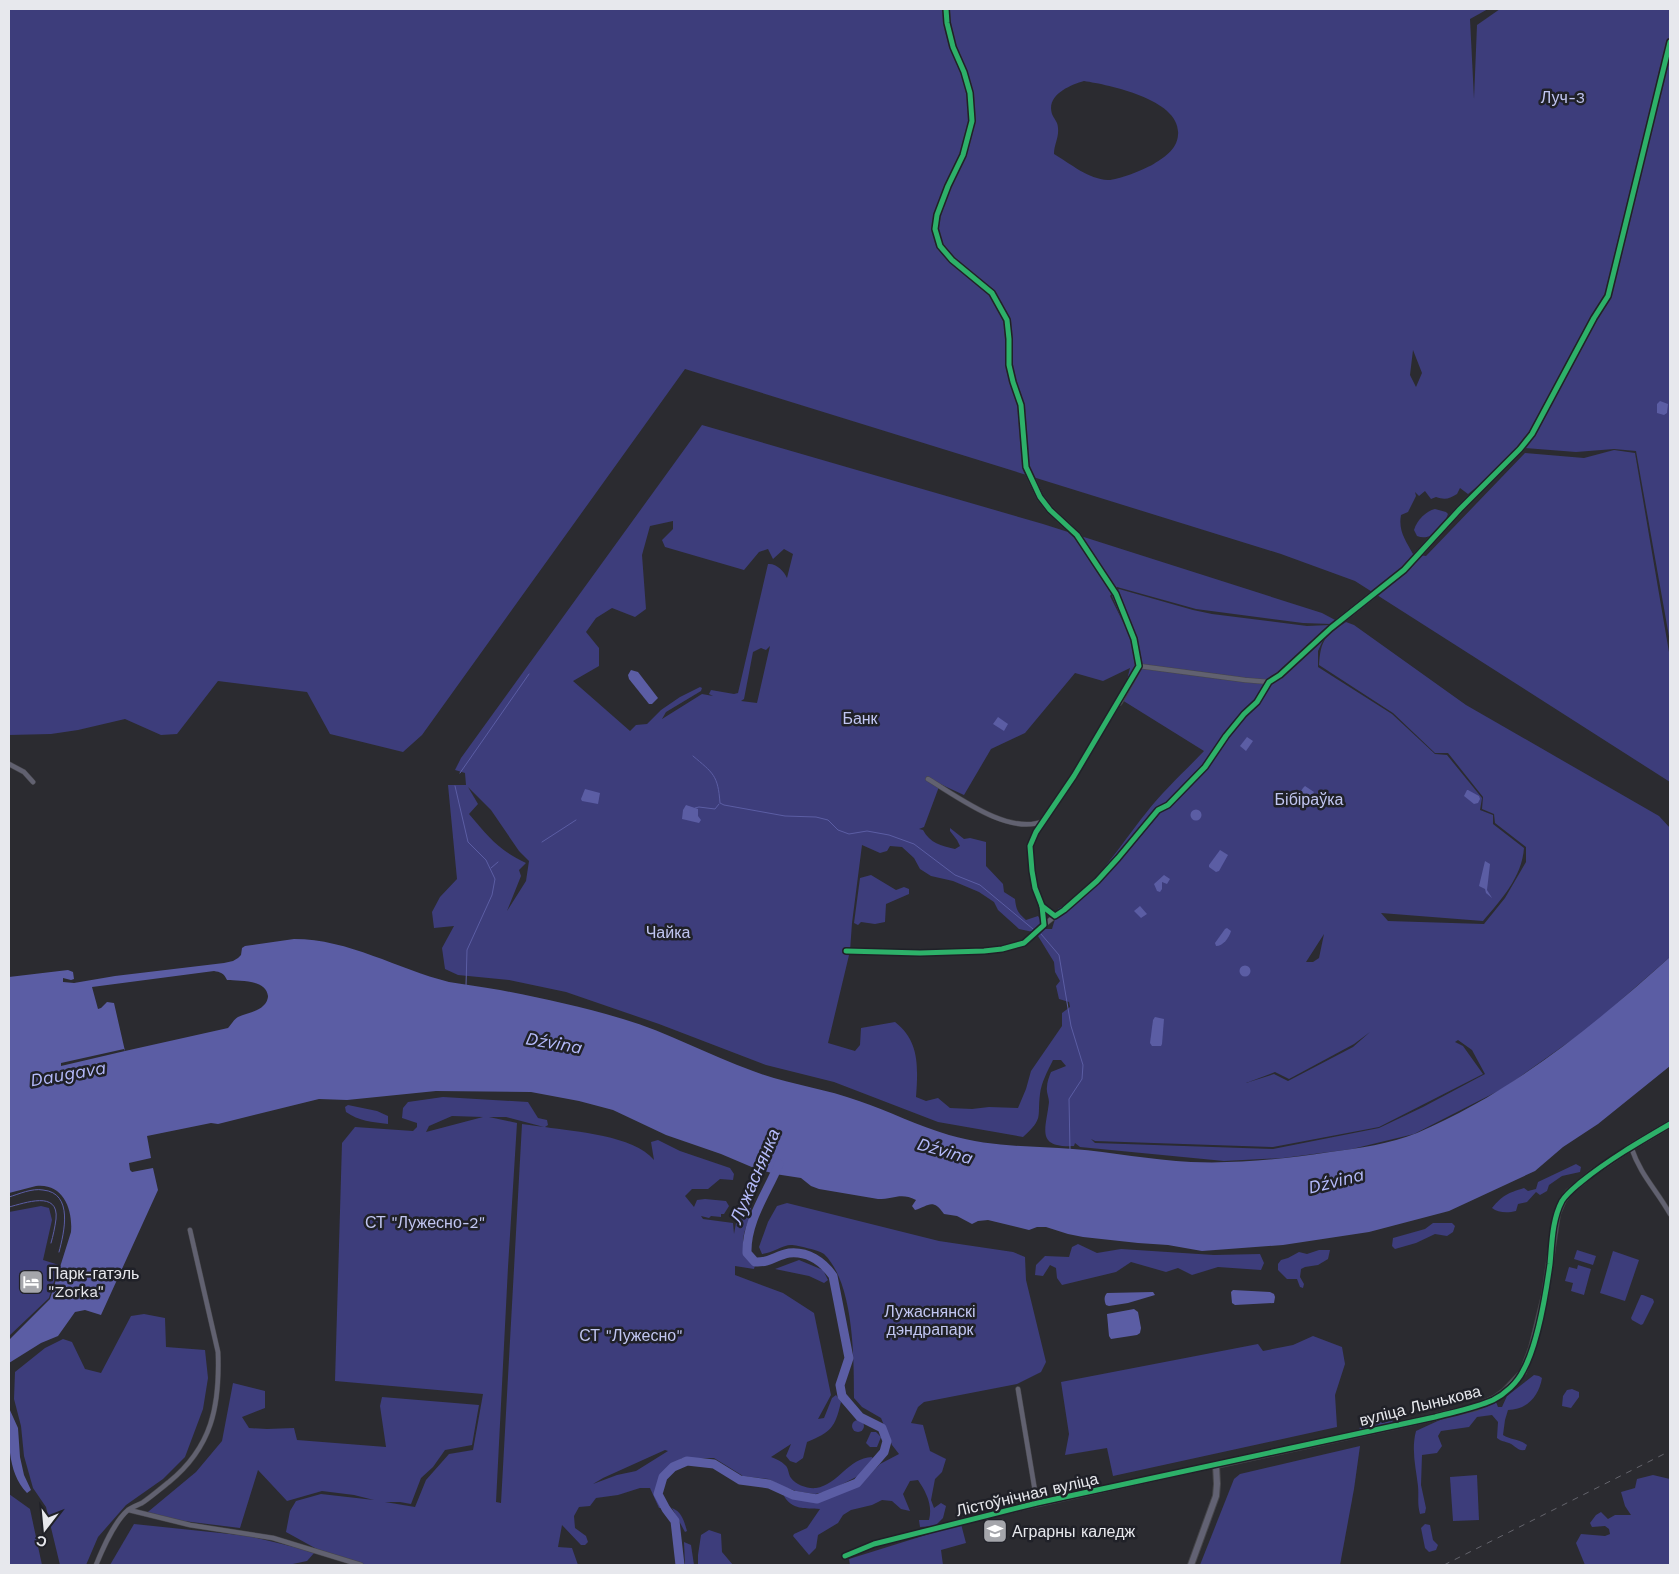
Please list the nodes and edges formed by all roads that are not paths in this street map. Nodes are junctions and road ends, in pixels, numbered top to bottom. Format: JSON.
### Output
{"nodes":[{"id":1,"x":946,"y":9,"type":"edge"},
{"id":2,"x":1670,"y":42,"type":"edge"},
{"id":3,"x":1139,"y":666,"type":"junction"},
{"id":4,"x":1269,"y":682,"type":"junction"},
{"id":5,"x":1119,"y":702,"type":"joint"},
{"id":6,"x":9,"y":764,"type":"edge"},
{"id":7,"x":928,"y":779,"type":"dead end"},
{"id":8,"x":33,"y":782,"type":"dead end"},
{"id":9,"x":1046,"y":820,"type":"junction"},
{"id":10,"x":1042,"y":906,"type":"junction"},
{"id":11,"x":1055,"y":916,"type":"junction"},
{"id":12,"x":1044,"y":925,"type":"junction"},
{"id":13,"x":846,"y":951,"type":"dead end"},
{"id":14,"x":1670,"y":1124,"type":"edge"},
{"id":15,"x":1631,"y":1147,"type":"junction"},
{"id":16,"x":1670,"y":1214,"type":"edge"},
{"id":17,"x":190,"y":1230,"type":"dead end"},
{"id":18,"x":1018,"y":1389,"type":"dead end"},
{"id":19,"x":1216,"y":1464,"type":"junction"},
{"id":20,"x":1037,"y":1503,"type":"junction"},
{"id":21,"x":128,"y":1510,"type":"junction"},
{"id":22,"x":845,"y":1556,"type":"dead end"},
{"id":23,"x":96,"y":1565,"type":"edge"},
{"id":24,"x":361,"y":1565,"type":"edge"},
{"id":25,"x":1191,"y":1565,"type":"edge"}],
"edges":[{"from":1,"to":3,"type":"street"},
{"from":2,"to":4,"type":"street"},
{"from":3,"to":4,"type":"street"},
{"from":3,"to":5,"type":"street"},
{"from":4,"to":11,"type":"street"},
{"from":5,"to":9,"type":"street"},
{"from":6,"to":8,"type":"street"},
{"from":7,"to":9,"type":"street"},
{"from":9,"to":10,"type":"street"},
{"from":10,"to":11,"type":"street"},
{"from":10,"to":12,"type":"street"},
{"from":11,"to":12,"type":"street"},
{"from":12,"to":13,"type":"street"},
{"from":14,"to":15,"type":"street","name":"вуліца Лынькова"},
{"from":15,"to":16,"type":"street"},
{"from":15,"to":19,"type":"street","name":"вуліца Лынькова"},
{"from":17,"to":21,"type":"street"},
{"from":18,"to":20,"type":"street"},
{"from":19,"to":20,"type":"street","name":"Лістоўнічная вуліца"},
{"from":19,"to":25,"type":"street"},
{"from":20,"to":22,"type":"street","name":"Лістоўнічная вуліца"},
{"from":21,"to":23,"type":"street"},
{"from":21,"to":24,"type":"street"}]}
